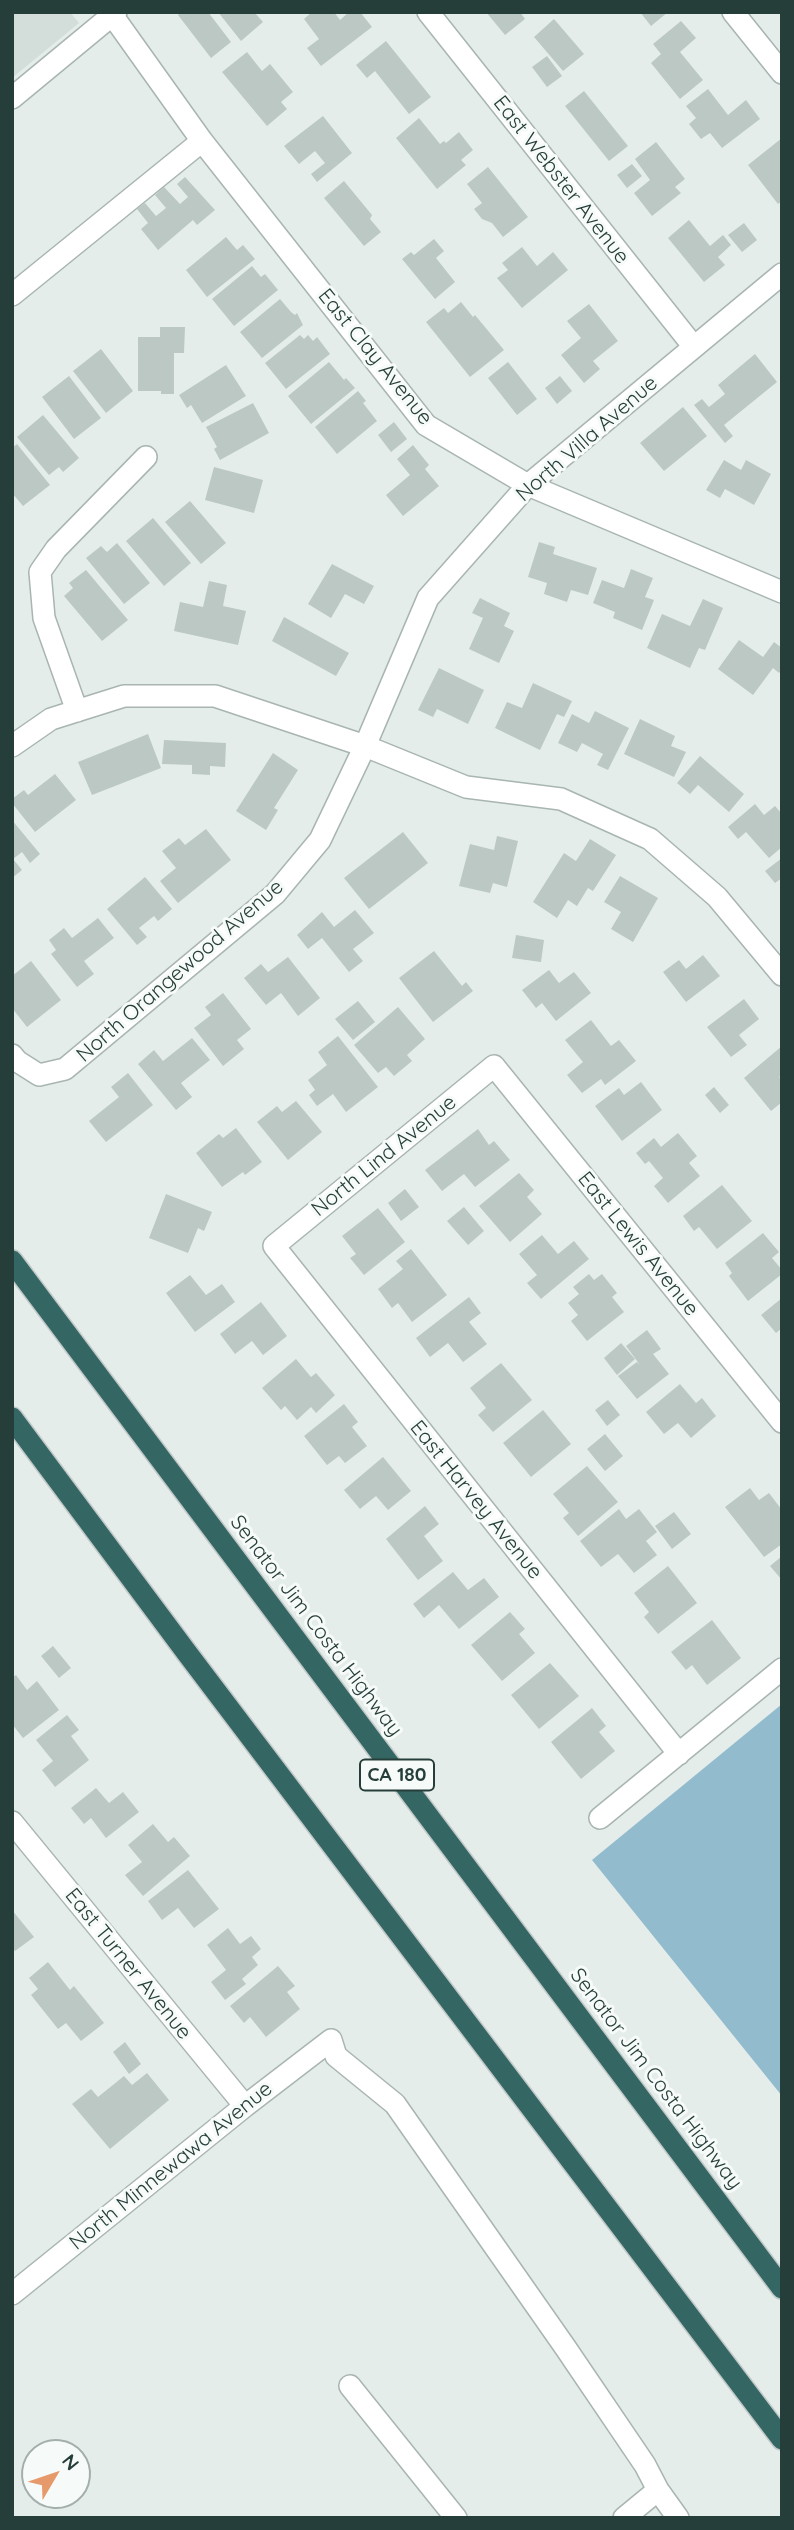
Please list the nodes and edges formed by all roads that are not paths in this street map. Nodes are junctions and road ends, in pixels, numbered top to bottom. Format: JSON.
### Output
{"nodes":[{"id":1,"x":428,"y":12,"type":"edge"},
{"id":2,"x":733,"y":12,"type":"edge"},
{"id":3,"x":113,"y":13,"type":"edge"},
{"id":4,"x":782,"y":73,"type":"edge"},
{"id":5,"x":12,"y":98,"type":"edge"},
{"id":6,"x":202,"y":141,"type":"junction"},
{"id":7,"x":782,"y":274,"type":"edge"},
{"id":8,"x":12,"y":295,"type":"edge"},
{"id":9,"x":694,"y":347,"type":"junction"},
{"id":10,"x":146,"y":457,"type":"dead end"},
{"id":11,"x":528,"y":485,"type":"junction"},
{"id":12,"x":782,"y":592,"type":"edge"},
{"id":13,"x":77,"y":711,"type":"junction"},
{"id":14,"x":12,"y":746,"type":"edge"},
{"id":15,"x":365,"y":746,"type":"junction"},
{"id":16,"x":782,"y":975,"type":"edge"},
{"id":17,"x":12,"y":1055,"type":"edge"},
{"id":18,"x":494,"y":1066,"type":"joint"},
{"id":19,"x":274,"y":1246,"type":"joint"},
{"id":20,"x":12,"y":1261,"type":"edge"},
{"id":21,"x":12,"y":1418,"type":"edge"},
{"id":22,"x":782,"y":1422,"type":"edge"},
{"id":23,"x":782,"y":1669,"type":"edge"},
{"id":24,"x":679,"y":1754,"type":"junction"},
{"id":25,"x":600,"y":1818,"type":"dead end"},
{"id":26,"x":12,"y":1822,"type":"edge"},
{"id":27,"x":245,"y":2106,"type":"junction"},
{"id":28,"x":782,"y":2288,"type":"edge"},
{"id":29,"x":12,"y":2294,"type":"edge"},
{"id":30,"x":727,"y":2365,"type":"junction"},
{"id":31,"x":350,"y":2386,"type":"dead end"},
{"id":32,"x":782,"y":2440,"type":"edge"},
{"id":33,"x":782,"y":2449,"type":"edge"},
{"id":34,"x":657,"y":2490,"type":"junction"},
{"id":35,"x":456,"y":2518,"type":"edge"},
{"id":36,"x":624,"y":2518,"type":"edge"},
{"id":37,"x":678,"y":2518,"type":"edge"}],
"edges":[{"from":1,"to":9,"type":"street","name":"East Webster Avenue"},
{"from":2,"to":4,"type":"street"},
{"from":3,"to":5,"type":"street"},
{"from":3,"to":6,"type":"street","name":"East Clay Avenue"},
{"from":6,"to":8,"type":"street"},
{"from":6,"to":11,"type":"street","name":"East Clay Avenue"},
{"from":7,"to":9,"type":"street","name":"North Villa Avenue"},
{"from":9,"to":11,"type":"street","name":"North Villa Avenue"},
{"from":10,"to":13,"type":"street"},
{"from":11,"to":12,"type":"street","name":"East Clay Avenue"},
{"from":11,"to":15,"type":"street","name":"North Villa Avenue"},
{"from":13,"to":14,"type":"street"},
{"from":13,"to":15,"type":"street"},
{"from":15,"to":16,"type":"street"},
{"from":15,"to":17,"type":"street","name":"North Orangewood Avenue"},
{"from":18,"to":19,"type":"street","name":"North Lind Avenue"},
{"from":18,"to":22,"type":"street","name":"East Lewis Avenue"},
{"from":19,"to":24,"type":"street","name":"East Harvey Avenue"},
{"from":20,"to":28,"type":"highway","name":"Senator Jim Costa Highway","number":"CA 180"},
{"from":21,"to":30,"type":"highway"},
{"from":23,"to":24,"type":"street"},
{"from":24,"to":25,"type":"street"},
{"from":26,"to":27,"type":"street","name":"East Turner Avenue"},
{"from":27,"to":29,"type":"street","name":"North Minnewawa Avenue"},
{"from":27,"to":34,"type":"street","name":"North Minnewawa Avenue"},
{"from":30,"to":32,"type":"highway"},
{"from":30,"to":33,"type":"highway"},
{"from":31,"to":35,"type":"street"},
{"from":34,"to":36,"type":"street"},
{"from":34,"to":37,"type":"street"}]}
